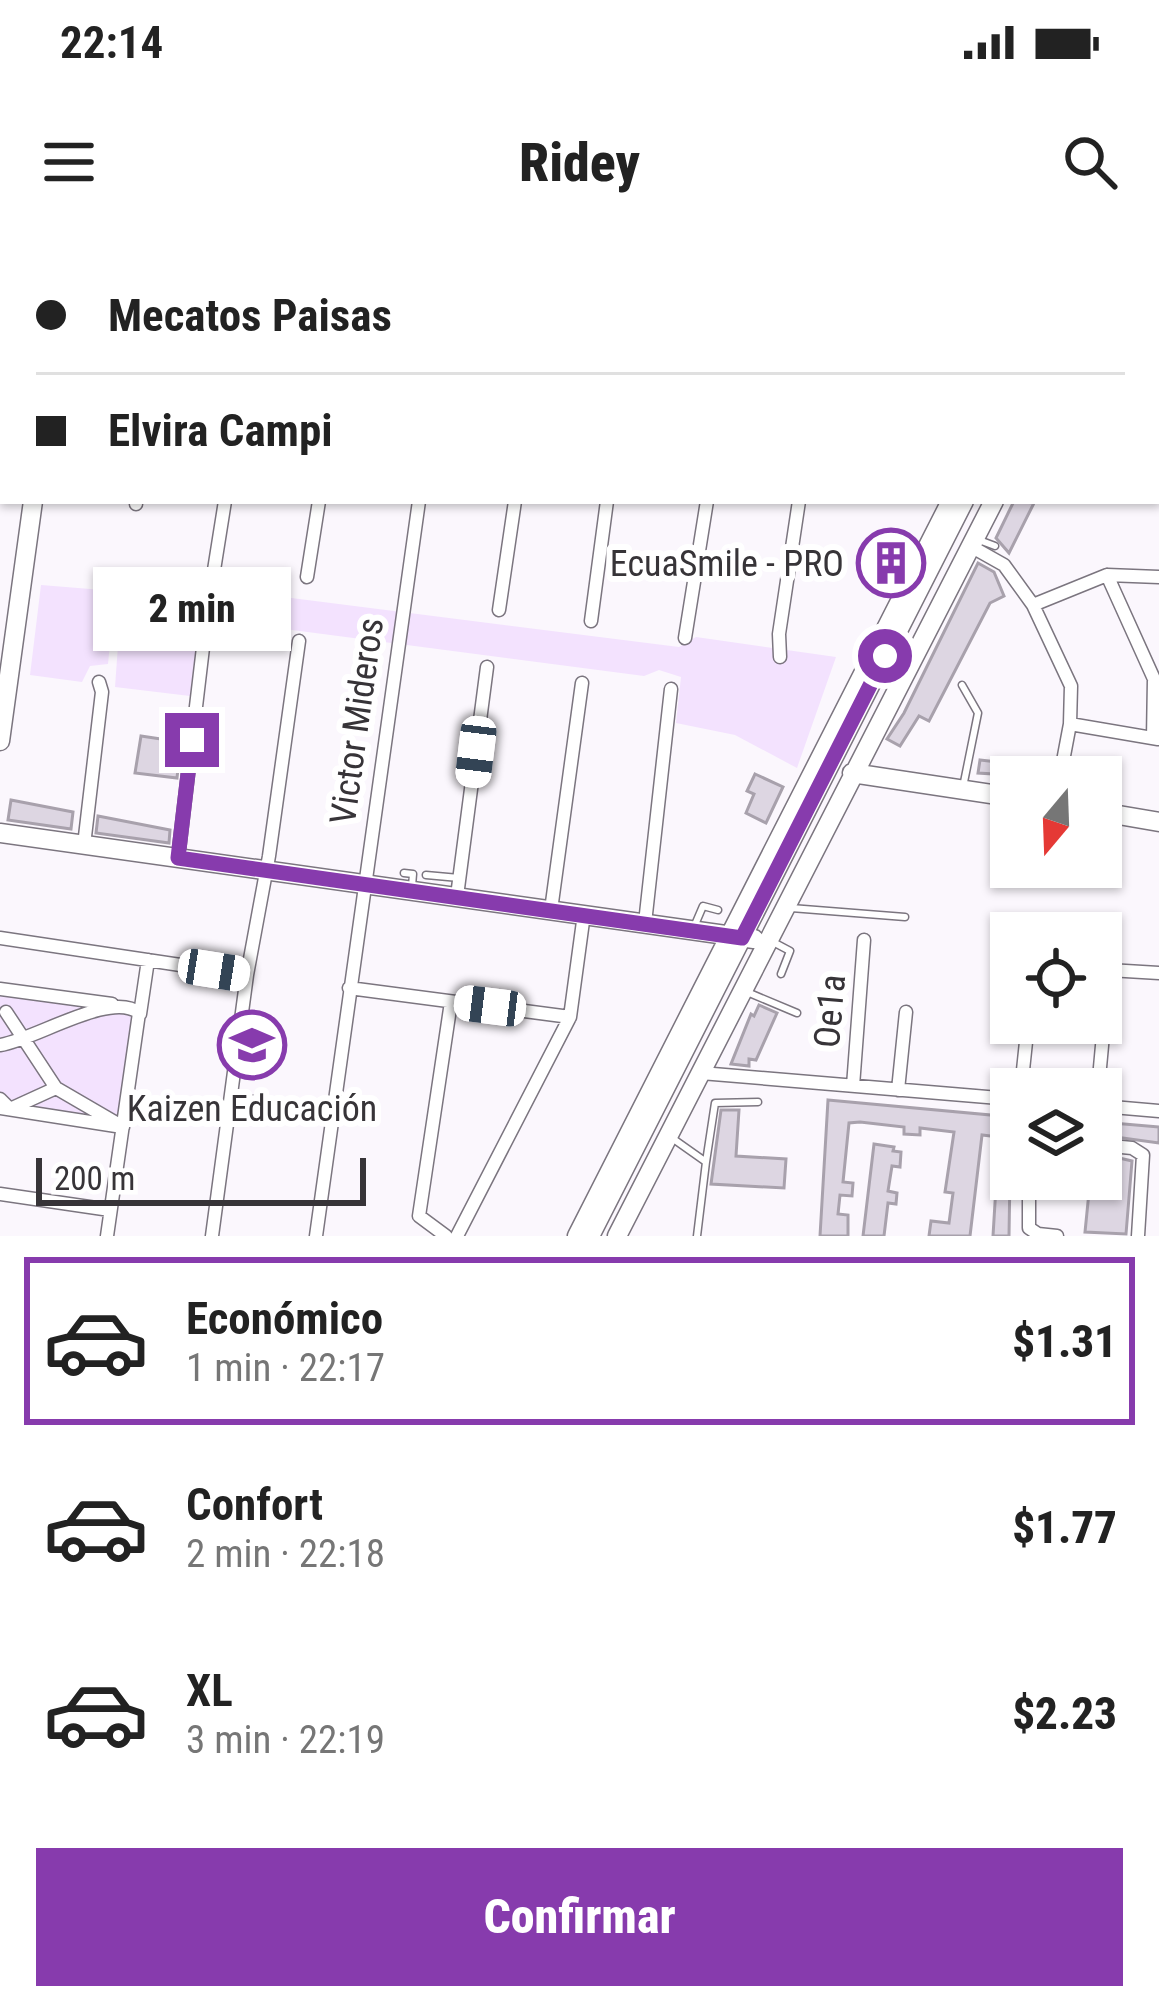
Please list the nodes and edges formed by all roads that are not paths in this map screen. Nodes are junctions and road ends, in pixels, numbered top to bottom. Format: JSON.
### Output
{"nodes":[{"id":1,"x":32,"y":504,"type":"edge"},
{"id":2,"x":225,"y":504,"type":"edge"},
{"id":3,"x":319,"y":504,"type":"edge"},
{"id":4,"x":419,"y":504,"type":"edge"},
{"id":5,"x":514,"y":504,"type":"edge"},
{"id":6,"x":607,"y":504,"type":"edge"},
{"id":7,"x":706,"y":504,"type":"edge"},
{"id":8,"x":799,"y":504,"type":"edge"},
{"id":9,"x":950,"y":504,"type":"edge"},
{"id":10,"x":963,"y":504,"type":"edge"},
{"id":11,"x":975,"y":504,"type":"edge"},
{"id":12,"x":993,"y":504,"type":"edge"},
{"id":13,"x":974,"y":542,"type":"junction"},
{"id":14,"x":995,"y":546,"type":"dead end"},
{"id":15,"x":1107,"y":575,"type":"junction"},
{"id":16,"x":1159,"y":577,"type":"edge"},
{"id":17,"x":307,"y":578,"type":"dead end"},
{"id":18,"x":1034,"y":605,"type":"junction"},
{"id":19,"x":499,"y":610,"type":"dead end"},
{"id":20,"x":591,"y":621,"type":"dead end"},
{"id":21,"x":685,"y":638,"type":"dead end"},
{"id":22,"x":299,"y":641,"type":"dead end"},
{"id":23,"x":780,"y":657,"type":"dead end"},
{"id":24,"x":1154,"y":662,"type":"edge"},
{"id":25,"x":487,"y":667,"type":"dead end"},
{"id":26,"x":99,"y":682,"type":"dead end"},
{"id":27,"x":582,"y":683,"type":"dead end"},
{"id":28,"x":962,"y":685,"type":"dead end"},
{"id":29,"x":670,"y":689,"type":"dead end"},
{"id":30,"x":1070,"y":724,"type":"junction"},
{"id":31,"x":1156,"y":739,"type":"edge"},
{"id":32,"x":0,"y":741,"type":"edge"},
{"id":33,"x":1064,"y":756,"type":"edge"},
{"id":34,"x":852,"y":773,"type":"junction"},
{"id":35,"x":962,"y":790,"type":"junction"},
{"id":36,"x":990,"y":794,"type":"edge"},
{"id":37,"x":1122,"y":816,"type":"edge"},
{"id":38,"x":1159,"y":822,"type":"edge"},
{"id":39,"x":0,"y":832,"type":"edge"},
{"id":40,"x":84,"y":844,"type":"junction"},
{"id":41,"x":178,"y":858,"type":"junction"},
{"id":42,"x":265,"y":871,"type":"junction"},
{"id":43,"x":363,"y":884,"type":"junction"},
{"id":44,"x":458,"y":887,"type":"junction"},
{"id":45,"x":787,"y":907,"type":"junction"},
{"id":46,"x":551,"y":910,"type":"junction"},
{"id":47,"x":718,"y":910,"type":"dead end"},
{"id":48,"x":584,"y":914,"type":"junction"},
{"id":49,"x":905,"y":917,"type":"dead end"},
{"id":50,"x":645,"y":923,"type":"junction"},
{"id":51,"x":693,"y":930,"type":"junction"},
{"id":52,"x":0,"y":938,"type":"edge"},
{"id":53,"x":749,"y":938,"type":"junction"},
{"id":54,"x":865,"y":940,"type":"dead end"},
{"id":55,"x":148,"y":960,"type":"junction"},
{"id":56,"x":1159,"y":973,"type":"edge"},
{"id":57,"x":781,"y":974,"type":"dead end"},
{"id":58,"x":247,"y":976,"type":"junction"},
{"id":59,"x":349,"y":988,"type":"junction"},
{"id":60,"x":0,"y":989,"type":"edge"},
{"id":61,"x":744,"y":990,"type":"junction"},
{"id":62,"x":452,"y":1002,"type":"junction"},
{"id":63,"x":119,"y":1005,"type":"junction"},
{"id":64,"x":6,"y":1012,"type":"dead end"},
{"id":65,"x":906,"y":1012,"type":"dead end"},
{"id":66,"x":797,"y":1013,"type":"dead end"},
{"id":67,"x":570,"y":1017,"type":"junction"},
{"id":68,"x":140,"y":1021,"type":"junction"},
{"id":69,"x":26,"y":1036,"type":"junction"},
{"id":70,"x":0,"y":1045,"type":"edge"},
{"id":71,"x":1100,"y":1068,"type":"edge"},
{"id":72,"x":701,"y":1073,"type":"junction"},
{"id":73,"x":853,"y":1086,"type":"junction"},
{"id":74,"x":56,"y":1088,"type":"junction"},
{"id":75,"x":898,"y":1090,"type":"junction"},
{"id":76,"x":990,"y":1097,"type":"edge"},
{"id":77,"x":231,"y":1100,"type":"junction"},
{"id":78,"x":758,"y":1102,"type":"dead end"},
{"id":79,"x":3,"y":1106,"type":"edge"},
{"id":80,"x":1122,"y":1108,"type":"edge"},
{"id":81,"x":1159,"y":1111,"type":"edge"},
{"id":82,"x":331,"y":1113,"type":"junction"},
{"id":83,"x":123,"y":1126,"type":"junction"},
{"id":84,"x":669,"y":1136,"type":"junction"},
{"id":85,"x":1122,"y":1147,"type":"edge"},
{"id":86,"x":706,"y":1162,"type":"junction"},
{"id":87,"x":0,"y":1193,"type":"edge"},
{"id":88,"x":1029,"y":1200,"type":"edge"},
{"id":89,"x":110,"y":1210,"type":"junction"},
{"id":90,"x":107,"y":1236,"type":"edge"},
{"id":91,"x":212,"y":1236,"type":"edge"},
{"id":92,"x":316,"y":1236,"type":"edge"},
{"id":93,"x":446,"y":1236,"type":"edge"},
{"id":94,"x":457,"y":1236,"type":"edge"},
{"id":95,"x":577,"y":1236,"type":"edge"},
{"id":96,"x":590,"y":1236,"type":"edge"},
{"id":97,"x":603,"y":1236,"type":"edge"},
{"id":98,"x":617,"y":1236,"type":"edge"},
{"id":99,"x":697,"y":1236,"type":"edge"},
{"id":100,"x":1057,"y":1236,"type":"edge"},
{"id":101,"x":1138,"y":1236,"type":"edge"}],
"edges":[{"from":1,"to":32,"type":"main road"},
{"from":2,"to":41,"type":"street"},
{"from":3,"to":17,"type":"street"},
{"from":4,"to":43,"type":"street","name":"Victor Mideros"},
{"from":5,"to":19,"type":"street"},
{"from":6,"to":20,"type":"street"},
{"from":7,"to":21,"type":"street"},
{"from":8,"to":23,"type":"street"},
{"from":9,"to":53,"type":"main road"},
{"from":10,"to":53,"type":"main road"},
{"from":11,"to":53,"type":"main road"},
{"from":12,"to":13,"type":"main road"},
{"from":13,"to":14,"type":"lane"},
{"from":13,"to":18,"type":"street"},
{"from":13,"to":34,"type":"main road"},
{"from":15,"to":16,"type":"street"},
{"from":15,"to":18,"type":"street"},
{"from":15,"to":24,"type":"street"},
{"from":18,"to":30,"type":"street"},
{"from":22,"to":42,"type":"street"},
{"from":24,"to":31,"type":"street"},
{"from":25,"to":44,"type":"street"},
{"from":26,"to":40,"type":"street"},
{"from":27,"to":46,"type":"street"},
{"from":28,"to":35,"type":"lane"},
{"from":29,"to":50,"type":"street"},
{"from":30,"to":31,"type":"street"},
{"from":30,"to":33,"type":"street"},
{"from":34,"to":35,"type":"main road"},
{"from":34,"to":45,"type":"main road"},
{"from":35,"to":36,"type":"main road"},
{"from":37,"to":38,"type":"main road"},
{"from":39,"to":40,"type":"main road"},
{"from":40,"to":41,"type":"main road"},
{"from":41,"to":42,"type":"main road"},
{"from":42,"to":43,"type":"main road"},
{"from":42,"to":58,"type":"street"},
{"from":43,"to":44,"type":"main road"},
{"from":43,"to":59,"type":"street","name":"Victor Mideros"},
{"from":44,"to":46,"type":"main road"},
{"from":45,"to":49,"type":"lane"},
{"from":45,"to":53,"type":"main road"},
{"from":46,"to":48,"type":"main road"},
{"from":47,"to":51,"type":"lane"},
{"from":48,"to":50,"type":"main road"},
{"from":48,"to":67,"type":"street"},
{"from":50,"to":51,"type":"main road"},
{"from":51,"to":53,"type":"main road"},
{"from":52,"to":55,"type":"street"},
{"from":53,"to":57,"type":"lane"},
{"from":53,"to":61,"type":"main road"},
{"from":53,"to":95,"type":"main road"},
{"from":53,"to":96,"type":"main road"},
{"from":53,"to":97,"type":"main road"},
{"from":54,"to":73,"type":"street","name":"Oe1a"},
{"from":55,"to":58,"type":"street"},
{"from":55,"to":68,"type":"street"},
{"from":56,"to":71,"type":"street"},
{"from":58,"to":77,"type":"street"},
{"from":59,"to":62,"type":"street"},
{"from":59,"to":82,"type":"street","name":"Victor Mideros"},
{"from":60,"to":63,"type":"street"},
{"from":61,"to":66,"type":"lane"},
{"from":61,"to":72,"type":"main road"},
{"from":62,"to":67,"type":"street"},
{"from":62,"to":93,"type":"street"},
{"from":63,"to":68,"type":"street"},
{"from":63,"to":69,"type":"street"},
{"from":64,"to":69,"type":"street"},
{"from":65,"to":75,"type":"street"},
{"from":67,"to":94,"type":"street"},
{"from":68,"to":83,"type":"street"},
{"from":69,"to":70,"type":"street"},
{"from":69,"to":74,"type":"street"},
{"from":72,"to":73,"type":"street"},
{"from":72,"to":84,"type":"main road"},
{"from":73,"to":75,"type":"street"},
{"from":74,"to":79,"type":"street"},
{"from":74,"to":83,"type":"street"},
{"from":75,"to":76,"type":"street"},
{"from":77,"to":82,"type":"street"},
{"from":77,"to":91,"type":"street"},
{"from":78,"to":86,"type":"lane"},
{"from":79,"to":83,"type":"street"},
{"from":80,"to":81,"type":"street"},
{"from":82,"to":92,"type":"street","name":"Victor Mideros"},
{"from":83,"to":89,"type":"street"},
{"from":84,"to":86,"type":"lane"},
{"from":84,"to":98,"type":"main road"},
{"from":85,"to":101,"type":"street"},
{"from":86,"to":99,"type":"lane"},
{"from":87,"to":89,"type":"street"},
{"from":88,"to":100,"type":"street"},
{"from":89,"to":90,"type":"street"}]}
